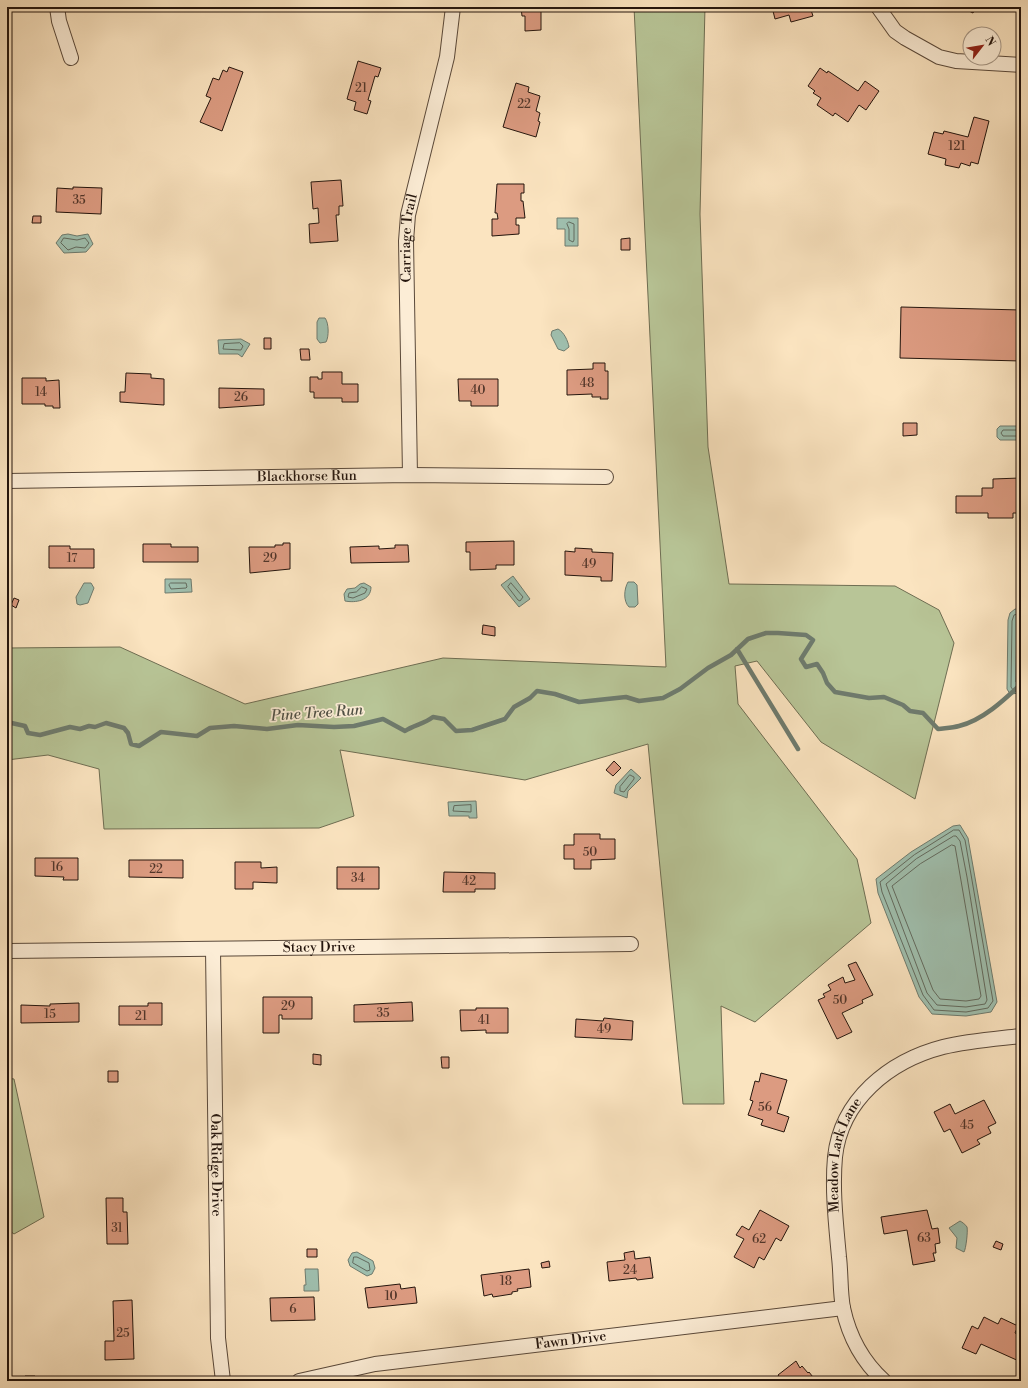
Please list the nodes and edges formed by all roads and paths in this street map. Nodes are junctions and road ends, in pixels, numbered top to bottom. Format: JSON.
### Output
{"nodes":[{"id":1,"x":57,"y":7,"type":"edge"},
{"id":2,"x":453,"y":7,"type":"edge"},
{"id":3,"x":878,"y":7,"type":"edge"},
{"id":4,"x":71,"y":58,"type":"dead end"},
{"id":5,"x":1021,"y":65,"type":"edge"},
{"id":6,"x":410,"y":475,"type":"junction"},
{"id":7,"x":606,"y":477,"type":"dead end"},
{"id":8,"x":7,"y":481,"type":"edge"},
{"id":9,"x":631,"y":944,"type":"dead end"},
{"id":10,"x":213,"y":949,"type":"junction"},
{"id":11,"x":7,"y":951,"type":"edge"},
{"id":12,"x":1021,"y":1036,"type":"edge"},
{"id":13,"x":843,"y":1308,"type":"junction"},
{"id":14,"x":222,"y":1381,"type":"edge"},
{"id":15,"x":299,"y":1381,"type":"edge"},
{"id":16,"x":884,"y":1381,"type":"edge"}],
"edges":[{"from":1,"to":4,"type":"street"},
{"from":2,"to":6,"type":"street","name":"Carriage Trail"},
{"from":3,"to":5,"type":"street"},
{"from":6,"to":7,"type":"street","name":"Blackhorse Run"},
{"from":6,"to":8,"type":"street","name":"Blackhorse Run"},
{"from":9,"to":10,"type":"street","name":"Stacy Drive"},
{"from":10,"to":11,"type":"street","name":"Stacy Drive"},
{"from":10,"to":14,"type":"street","name":"Oak Ridge Drive"},
{"from":12,"to":13,"type":"street","name":"Meadow Lark Lane"},
{"from":13,"to":15,"type":"street","name":"Fawn Drive"},
{"from":13,"to":16,"type":"street","name":"Meadow Lark Lane"}]}
